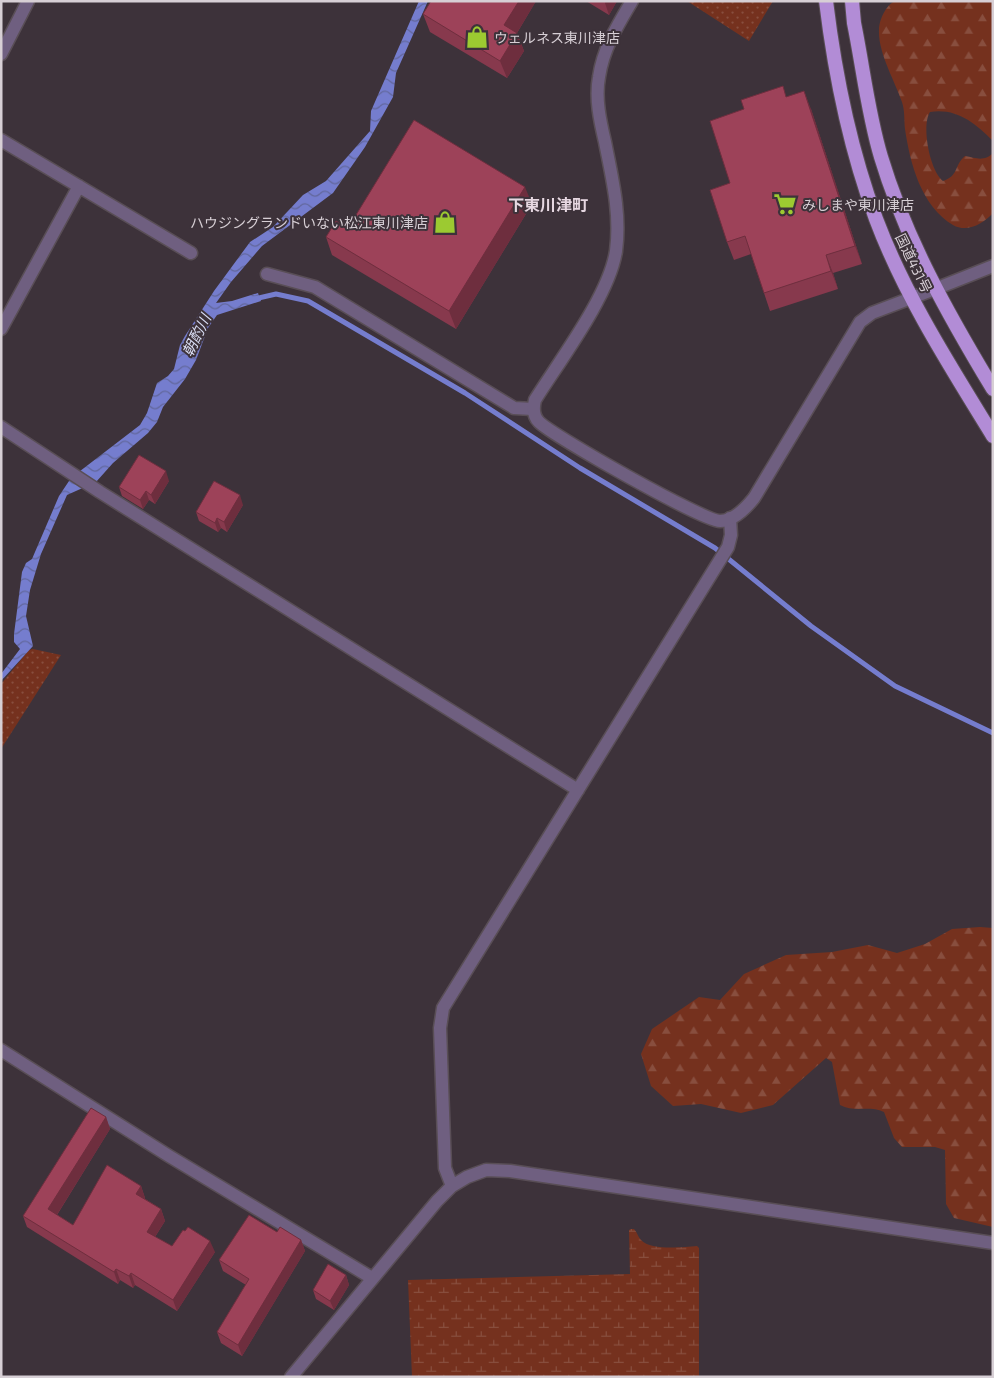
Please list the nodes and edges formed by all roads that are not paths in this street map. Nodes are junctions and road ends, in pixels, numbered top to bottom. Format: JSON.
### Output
{"nodes":[{"id":1,"x":28,"y":1,"type":"edge"},
{"id":2,"x":632,"y":1,"type":"edge"},
{"id":3,"x":826,"y":1,"type":"edge"},
{"id":4,"x":852,"y":1,"type":"edge"},
{"id":5,"x":1,"y":54,"type":"edge"},
{"id":6,"x":1,"y":140,"type":"edge"},
{"id":7,"x":79,"y":186,"type":"junction"},
{"id":8,"x":191,"y":253,"type":"dead end"},
{"id":9,"x":993,"y":266,"type":"edge"},
{"id":10,"x":267,"y":274,"type":"dead end"},
{"id":11,"x":935,"y":289,"type":"junction"},
{"id":12,"x":913,"y":298,"type":"junction"},
{"id":13,"x":1,"y":329,"type":"edge"},
{"id":14,"x":993,"y":389,"type":"edge"},
{"id":15,"x":533,"y":409,"type":"junction"},
{"id":16,"x":1,"y":427,"type":"edge"},
{"id":17,"x":993,"y":436,"type":"edge"},
{"id":18,"x":730,"y":518,"type":"junction"},
{"id":19,"x":578,"y":790,"type":"junction"},
{"id":20,"x":1,"y":1050,"type":"edge"},
{"id":21,"x":452,"y":1186,"type":"junction"},
{"id":22,"x":993,"y":1243,"type":"edge"},
{"id":23,"x":372,"y":1278,"type":"junction"},
{"id":24,"x":291,"y":1377,"type":"edge"}],
"edges":[{"from":1,"to":5,"type":"street"},
{"from":2,"to":15,"type":"street"},
{"from":3,"to":12,"type":"highway","name":"国道431号"},
{"from":4,"to":11,"type":"highway","name":"国道431号"},
{"from":6,"to":7,"type":"street"},
{"from":7,"to":8,"type":"street"},
{"from":7,"to":13,"type":"street"},
{"from":9,"to":11,"type":"street"},
{"from":10,"to":15,"type":"street"},
{"from":11,"to":12,"type":"street"},
{"from":11,"to":14,"type":"highway","name":"国道431号"},
{"from":12,"to":17,"type":"highway","name":"国道431号"},
{"from":12,"to":18,"type":"street"},
{"from":15,"to":18,"type":"street"},
{"from":16,"to":19,"type":"street"},
{"from":18,"to":19,"type":"street"},
{"from":19,"to":21,"type":"street"},
{"from":20,"to":23,"type":"street"},
{"from":21,"to":22,"type":"street"},
{"from":21,"to":23,"type":"street"},
{"from":23,"to":24,"type":"street"}]}
